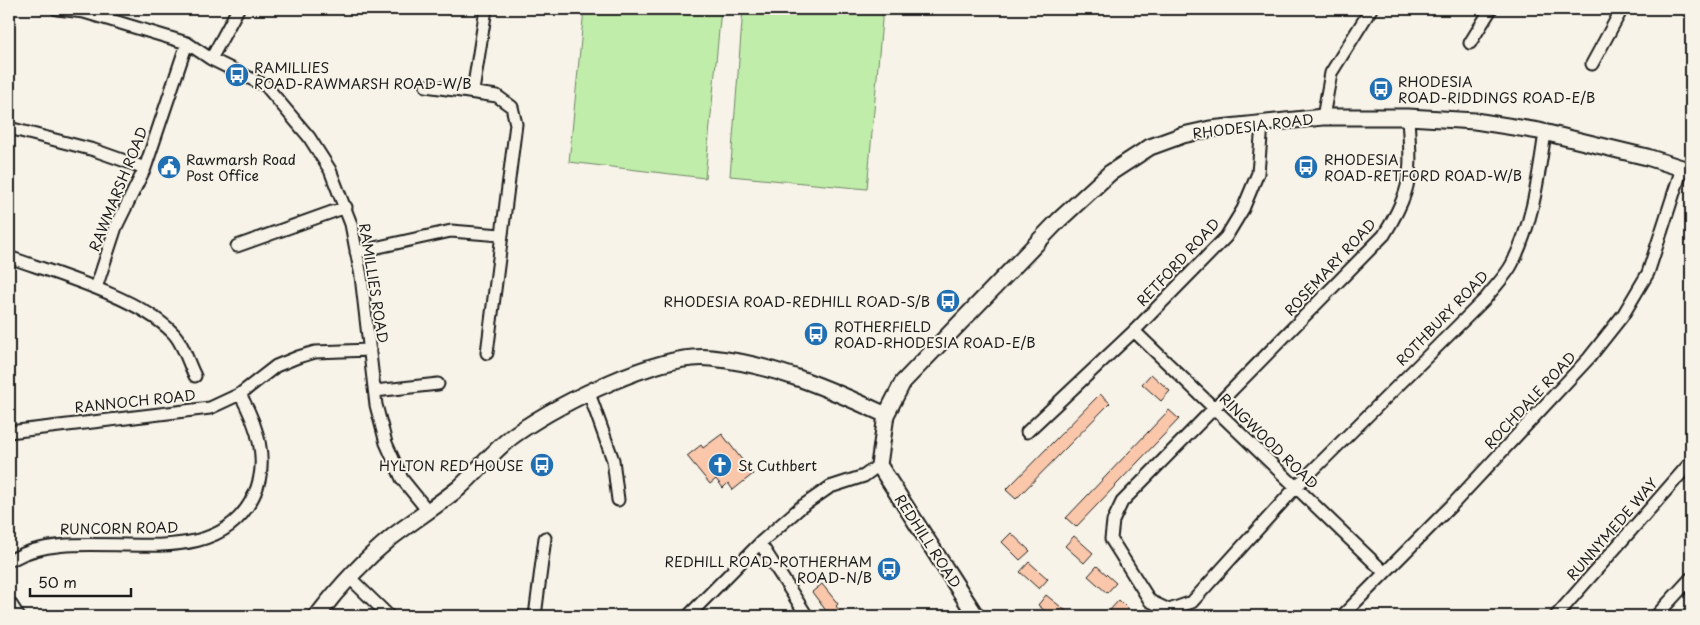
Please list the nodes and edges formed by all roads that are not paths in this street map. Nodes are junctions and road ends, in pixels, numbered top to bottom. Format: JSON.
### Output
{"nodes":[{"id":1,"x":57,"y":9,"type":"edge"},
{"id":2,"x":238,"y":9,"type":"edge"},
{"id":3,"x":486,"y":9,"type":"edge"},
{"id":4,"x":1371,"y":9,"type":"edge"},
{"id":5,"x":1492,"y":9,"type":"edge"},
{"id":6,"x":1622,"y":9,"type":"edge"},
{"id":7,"x":187,"y":43,"type":"junction"},
{"id":8,"x":1470,"y":43,"type":"dead end"},
{"id":9,"x":211,"y":59,"type":"junction"},
{"id":10,"x":1592,"y":64,"type":"dead end"},
{"id":11,"x":426,"y":86,"type":"dead end"},
{"id":12,"x":473,"y":91,"type":"junction"},
{"id":13,"x":1323,"y":117,"type":"junction"},
{"id":14,"x":1408,"y":117,"type":"junction"},
{"id":15,"x":1262,"y":125,"type":"junction"},
{"id":16,"x":9,"y":128,"type":"edge"},
{"id":17,"x":1545,"y":133,"type":"junction"},
{"id":18,"x":144,"y":168,"type":"junction"},
{"id":19,"x":1687,"y":169,"type":"edge"},
{"id":20,"x":346,"y":207,"type":"junction"},
{"id":21,"x":502,"y":235,"type":"junction"},
{"id":22,"x":237,"y":246,"type":"dead end"},
{"id":23,"x":356,"y":252,"type":"junction"},
{"id":24,"x":9,"y":257,"type":"edge"},
{"id":25,"x":96,"y":288,"type":"junction"},
{"id":26,"x":1134,"y":332,"type":"junction"},
{"id":27,"x":370,"y":350,"type":"junction"},
{"id":28,"x":487,"y":353,"type":"dead end"},
{"id":29,"x":195,"y":376,"type":"dead end"},
{"id":30,"x":438,"y":384,"type":"dead end"},
{"id":31,"x":375,"y":391,"type":"junction"},
{"id":32,"x":590,"y":393,"type":"junction"},
{"id":33,"x":240,"y":394,"type":"junction"},
{"id":34,"x":1214,"y":409,"type":"junction"},
{"id":35,"x":886,"y":415,"type":"junction"},
{"id":36,"x":9,"y":432,"type":"edge"},
{"id":37,"x":1027,"y":432,"type":"dead end"},
{"id":38,"x":1691,"y":462,"type":"edge"},
{"id":39,"x":879,"y":465,"type":"junction"},
{"id":40,"x":1296,"y":487,"type":"junction"},
{"id":41,"x":618,"y":500,"type":"dead end"},
{"id":42,"x":428,"y":511,"type":"junction"},
{"id":43,"x":545,"y":538,"type":"dead end"},
{"id":44,"x":760,"y":543,"type":"junction"},
{"id":45,"x":13,"y":559,"type":"dead end"},
{"id":46,"x":1384,"y":572,"type":"junction"},
{"id":47,"x":349,"y":577,"type":"junction"},
{"id":48,"x":1691,"y":578,"type":"edge"},
{"id":49,"x":9,"y":605,"type":"edge"},
{"id":50,"x":16,"y":616,"type":"edge"},
{"id":51,"x":317,"y":616,"type":"edge"},
{"id":52,"x":389,"y":616,"type":"edge"},
{"id":53,"x":535,"y":616,"type":"edge"},
{"id":54,"x":688,"y":616,"type":"edge"},
{"id":55,"x":807,"y":616,"type":"edge"},
{"id":56,"x":976,"y":616,"type":"edge"},
{"id":57,"x":1342,"y":616,"type":"edge"},
{"id":58,"x":1556,"y":616,"type":"edge"},
{"id":59,"x":1656,"y":616,"type":"edge"}],
"edges":[{"from":1,"to":7,"type":"street","name":"RAMILLIES ROAD"},
{"from":2,"to":9,"type":"street"},
{"from":3,"to":12,"type":"street"},
{"from":4,"to":13,"type":"street"},
{"from":5,"to":8,"type":"street"},
{"from":6,"to":10,"type":"street"},
{"from":7,"to":9,"type":"street","name":"RAMILLIES ROAD"},
{"from":7,"to":18,"type":"street","name":"RAWMARSH ROAD"},
{"from":9,"to":20,"type":"street","name":"RAMILLIES ROAD"},
{"from":11,"to":12,"type":"street"},
{"from":12,"to":21,"type":"street"},
{"from":13,"to":14,"type":"street","name":"RHODESIA ROAD"},
{"from":13,"to":15,"type":"street","name":"RHODESIA ROAD"},
{"from":14,"to":17,"type":"street","name":"RHODESIA ROAD"},
{"from":14,"to":34,"type":"street","name":"ROSEMARY ROAD"},
{"from":15,"to":26,"type":"street","name":"RETFORD ROAD"},
{"from":15,"to":35,"type":"street","name":"RHODESIA ROAD"},
{"from":16,"to":18,"type":"street"},
{"from":17,"to":19,"type":"street","name":"RHODESIA ROAD"},
{"from":17,"to":40,"type":"street","name":"ROTHBURY ROAD"},
{"from":18,"to":25,"type":"street","name":"RAWMARSH ROAD"},
{"from":19,"to":46,"type":"street","name":"ROCHDALE ROAD"},
{"from":20,"to":22,"type":"street"},
{"from":20,"to":23,"type":"street","name":"RAMILLIES ROAD"},
{"from":21,"to":23,"type":"street"},
{"from":21,"to":28,"type":"street"},
{"from":23,"to":27,"type":"street","name":"RAMILLIES ROAD"},
{"from":24,"to":25,"type":"street"},
{"from":25,"to":29,"type":"street"},
{"from":26,"to":34,"type":"street","name":"RINGWOOD ROAD"},
{"from":26,"to":37,"type":"street","name":"RETFORD ROAD"},
{"from":27,"to":31,"type":"street","name":"RAMILLIES ROAD"},
{"from":27,"to":33,"type":"street","name":"RANNOCH ROAD"},
{"from":30,"to":31,"type":"street"},
{"from":31,"to":42,"type":"street","name":"RAMILLIES ROAD"},
{"from":32,"to":35,"type":"street"},
{"from":32,"to":41,"type":"street"},
{"from":32,"to":42,"type":"street"},
{"from":33,"to":36,"type":"street","name":"RANNOCH ROAD"},
{"from":33,"to":45,"type":"street","name":"RUNCORN ROAD"},
{"from":34,"to":40,"type":"street","name":"RINGWOOD ROAD"},
{"from":34,"to":40,"type":"street","name":"ROSEMARY ROAD"},
{"from":35,"to":39,"type":"street","name":"RHODESIA ROAD"},
{"from":38,"to":58,"type":"street","name":"RUNNYMEDE WAY"},
{"from":39,"to":44,"type":"street"},
{"from":39,"to":56,"type":"street","name":"REDHILL ROAD"},
{"from":40,"to":46,"type":"street","name":"RINGWOOD ROAD"},
{"from":42,"to":47,"type":"street"},
{"from":43,"to":53,"type":"street"},
{"from":44,"to":54,"type":"street"},
{"from":44,"to":55,"type":"street"},
{"from":46,"to":57,"type":"street","name":"ROCHDALE ROAD"},
{"from":47,"to":51,"type":"street"},
{"from":47,"to":52,"type":"street"},
{"from":48,"to":59,"type":"street"},
{"from":49,"to":50,"type":"street"}]}
